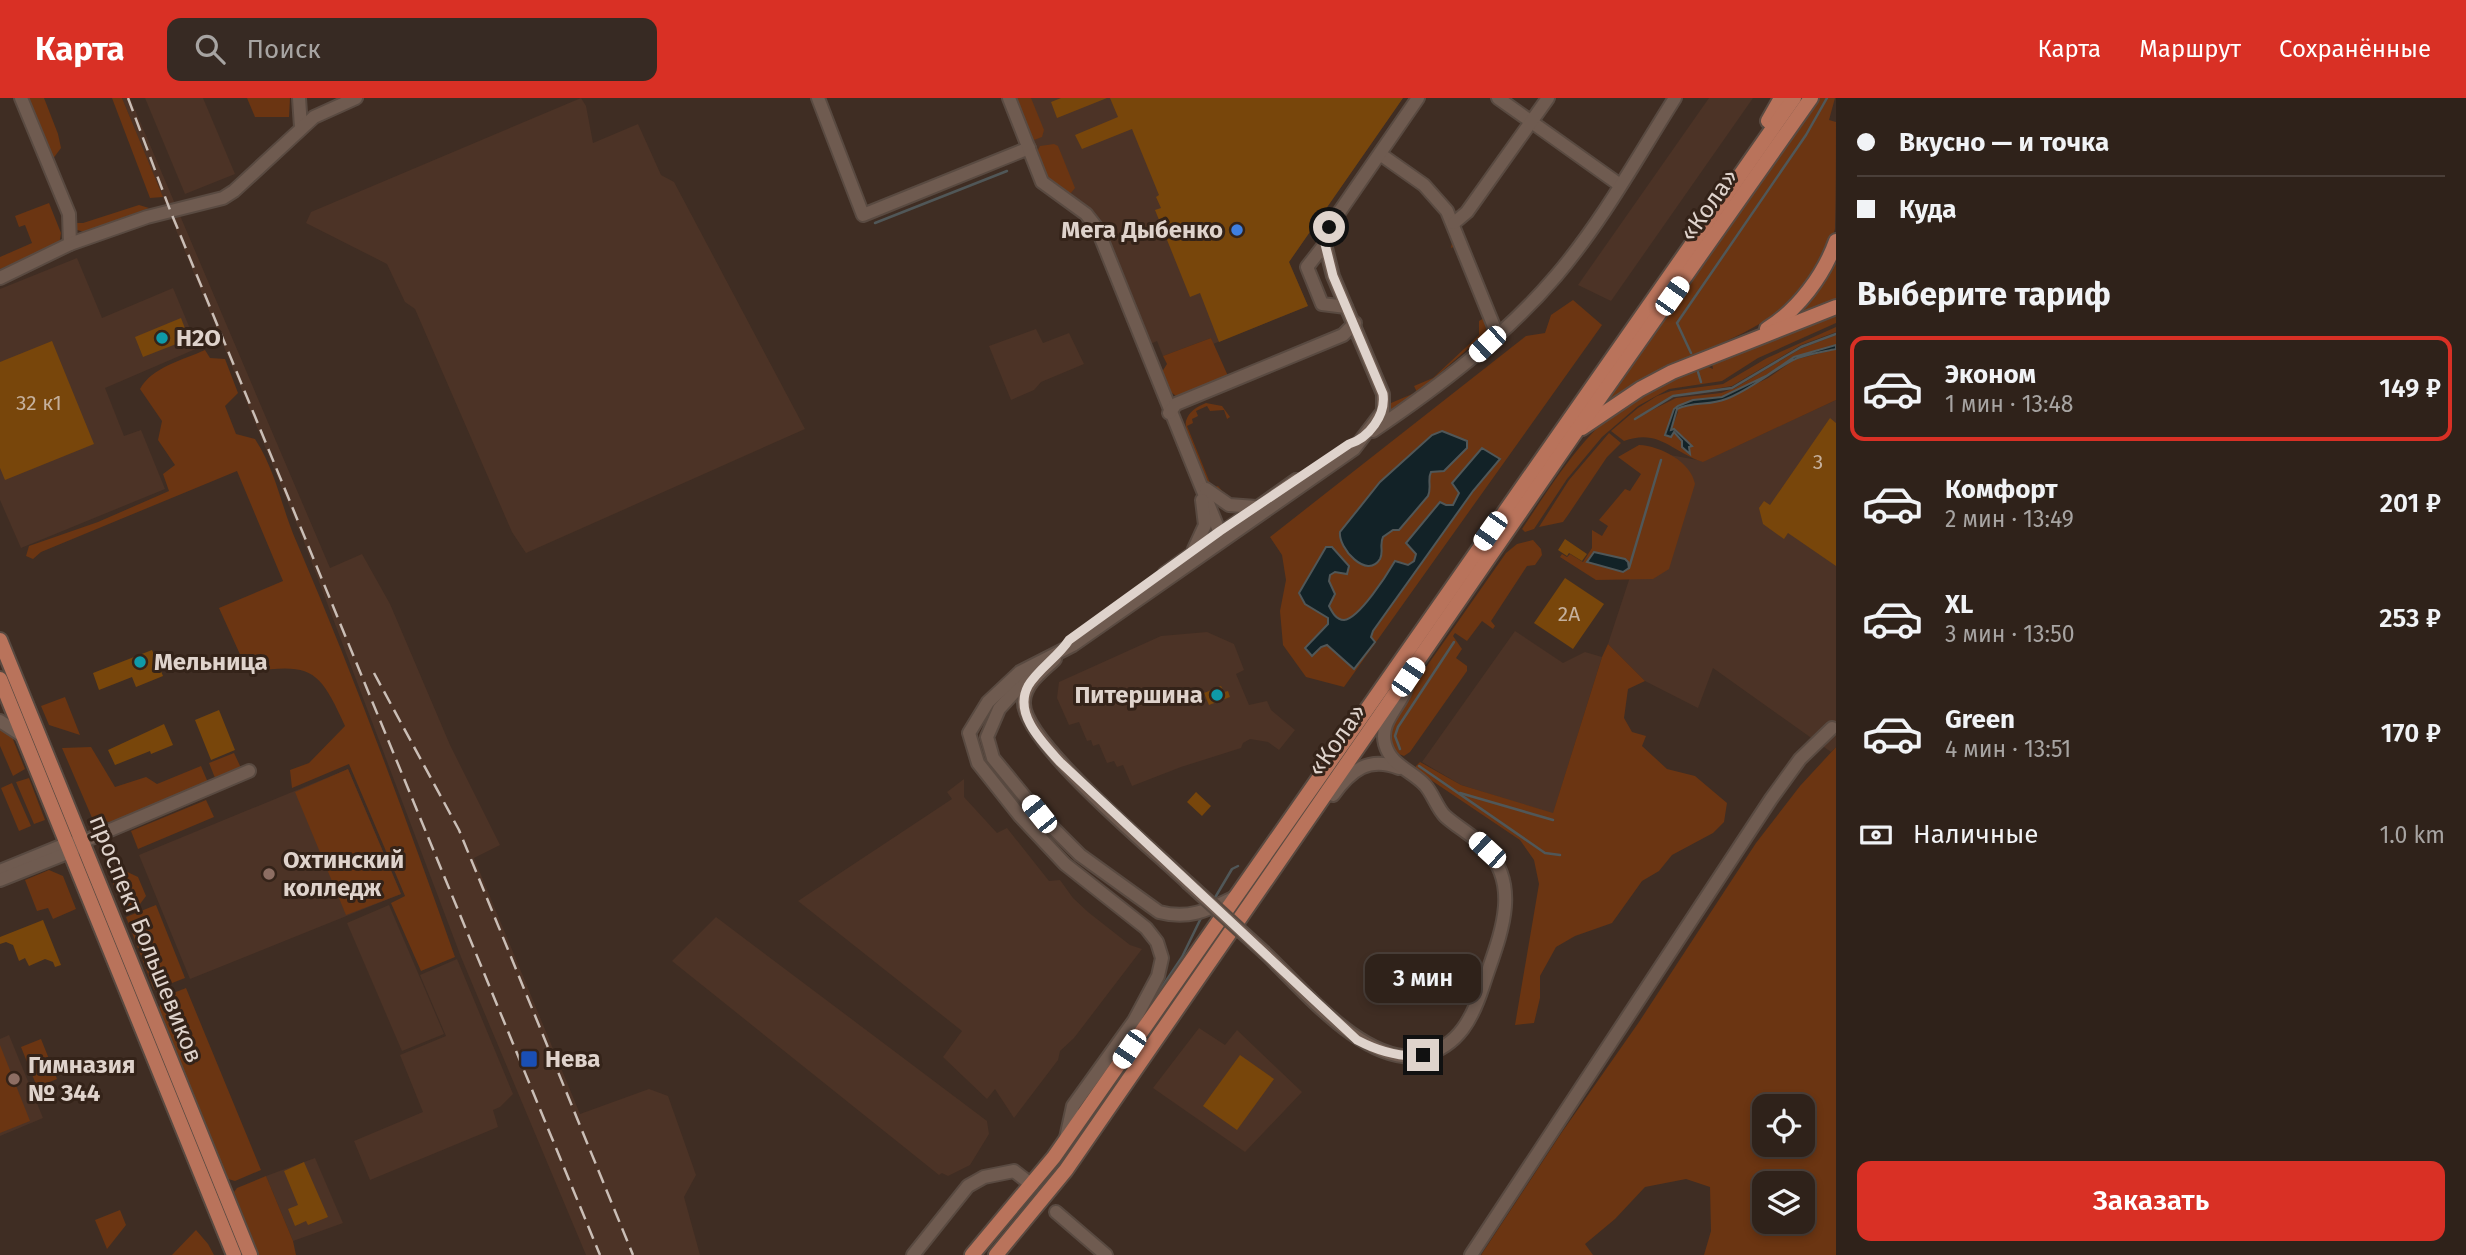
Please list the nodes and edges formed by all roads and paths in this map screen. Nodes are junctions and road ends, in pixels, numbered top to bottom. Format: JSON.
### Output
{"nodes":[{"id":1,"x":21,"y":98,"type":"edge"},
{"id":2,"x":299,"y":98,"type":"edge"},
{"id":3,"x":356,"y":98,"type":"edge"},
{"id":4,"x":818,"y":98,"type":"edge"},
{"id":5,"x":1009,"y":98,"type":"edge"},
{"id":6,"x":1418,"y":98,"type":"edge"},
{"id":7,"x":1498,"y":98,"type":"edge"},
{"id":8,"x":1548,"y":98,"type":"edge"},
{"id":9,"x":1675,"y":98,"type":"edge"},
{"id":10,"x":1781,"y":98,"type":"edge"},
{"id":11,"x":1794,"y":98,"type":"edge"},
{"id":12,"x":1811,"y":98,"type":"edge"},
{"id":13,"x":1531,"y":122,"type":"junction"},
{"id":14,"x":301,"y":127,"type":"junction"},
{"id":15,"x":1028,"y":148,"type":"junction"},
{"id":16,"x":1380,"y":155,"type":"junction"},
{"id":17,"x":1620,"y":185,"type":"junction"},
{"id":18,"x":1718,"y":206,"type":"junction"},
{"id":19,"x":1454,"y":223,"type":"junction"},
{"id":20,"x":1836,"y":241,"type":"edge"},
{"id":21,"x":70,"y":244,"type":"junction"},
{"id":22,"x":1325,"y":244,"type":"junction"},
{"id":23,"x":0,"y":278,"type":"edge"},
{"id":24,"x":1346,"y":307,"type":"junction"},
{"id":25,"x":1836,"y":307,"type":"edge"},
{"id":26,"x":1355,"y":323,"type":"junction"},
{"id":27,"x":1497,"y":334,"type":"junction"},
{"id":28,"x":1709,"y":358,"type":"junction"},
{"id":29,"x":1154,"y":374,"type":"junction"},
{"id":30,"x":1164,"y":391,"type":"junction"},
{"id":31,"x":1184,"y":401,"type":"junction"},
{"id":32,"x":1169,"y":413,"type":"junction"},
{"id":33,"x":1576,"y":433,"type":"junction"},
{"id":34,"x":1359,"y":441,"type":"junction"},
{"id":35,"x":1203,"y":493,"type":"junction"},
{"id":36,"x":1256,"y":507,"type":"junction"},
{"id":37,"x":1219,"y":538,"type":"junction"},
{"id":38,"x":1192,"y":553,"type":"junction"},
{"id":39,"x":0,"y":640,"type":"edge"},
{"id":40,"x":1062,"y":652,"type":"junction"},
{"id":41,"x":4,"y":663,"type":"edge"},
{"id":42,"x":1408,"y":677,"type":"junction"},
{"id":43,"x":0,"y":678,"type":"edge"},
{"id":44,"x":0,"y":721,"type":"edge"},
{"id":45,"x":1832,"y":727,"type":"dead end"},
{"id":46,"x":23,"y":736,"type":"junction"},
{"id":47,"x":249,"y":771,"type":"dead end"},
{"id":48,"x":1406,"y":771,"type":"junction"},
{"id":49,"x":1306,"y":824,"type":"junction"},
{"id":50,"x":82,"y":842,"type":"junction"},
{"id":51,"x":68,"y":848,"type":"junction"},
{"id":52,"x":0,"y":871,"type":"edge"},
{"id":53,"x":0,"y":880,"type":"edge"},
{"id":54,"x":1235,"y":898,"type":"junction"},
{"id":55,"x":1065,"y":1142,"type":"junction"},
{"id":56,"x":1031,"y":1185,"type":"junction"},
{"id":57,"x":1043,"y":1199,"type":"junction"},
{"id":58,"x":234,"y":1255,"type":"edge"},
{"id":59,"x":250,"y":1255,"type":"edge"},
{"id":60,"x":913,"y":1255,"type":"edge"},
{"id":61,"x":972,"y":1255,"type":"edge"},
{"id":62,"x":996,"y":1255,"type":"edge"},
{"id":63,"x":1105,"y":1255,"type":"edge"},
{"id":64,"x":1471,"y":1255,"type":"edge"}],
"edges":[{"from":1,"to":21,"type":"street"},
{"from":2,"to":14,"type":"street"},
{"from":3,"to":14,"type":"street"},
{"from":4,"to":15,"type":"street"},
{"from":5,"to":15,"type":"street"},
{"from":6,"to":16,"type":"street"},
{"from":7,"to":13,"type":"street"},
{"from":8,"to":13,"type":"street"},
{"from":9,"to":17,"type":"street"},
{"from":10,"to":18,"type":"main road"},
{"from":11,"to":18,"type":"main road","name":"«Кола»"},
{"from":12,"to":33,"type":"main road","name":"«Кола»"},
{"from":13,"to":17,"type":"street"},
{"from":13,"to":19,"type":"street"},
{"from":14,"to":21,"type":"street"},
{"from":15,"to":29,"type":"street"},
{"from":16,"to":19,"type":"street"},
{"from":16,"to":22,"type":"street"},
{"from":17,"to":27,"type":"street"},
{"from":18,"to":54,"type":"main road","name":"«Кола»"},
{"from":19,"to":27,"type":"street"},
{"from":20,"to":28,"type":"main road"},
{"from":21,"to":23,"type":"street"},
{"from":22,"to":24,"type":"street"},
{"from":22,"to":24,"type":"street"},
{"from":24,"to":26,"type":"street"},
{"from":25,"to":28,"type":"main road"},
{"from":26,"to":31,"type":"street"},
{"from":26,"to":34,"type":"street"},
{"from":27,"to":34,"type":"street"},
{"from":28,"to":33,"type":"main road"},
{"from":29,"to":30,"type":"street"},
{"from":29,"to":32,"type":"street"},
{"from":30,"to":31,"type":"street"},
{"from":30,"to":32,"type":"street"},
{"from":31,"to":32,"type":"street"},
{"from":32,"to":35,"type":"street"},
{"from":33,"to":42,"type":"main road","name":"«Кола»"},
{"from":34,"to":36,"type":"street"},
{"from":34,"to":37,"type":"street"},
{"from":35,"to":36,"type":"street"},
{"from":35,"to":37,"type":"street"},
{"from":35,"to":38,"type":"street"},
{"from":36,"to":37,"type":"street"},
{"from":37,"to":38,"type":"street"},
{"from":37,"to":40,"type":"street"},
{"from":38,"to":40,"type":"street"},
{"from":39,"to":41,"type":"main road","name":"проспект Большевиков"},
{"from":40,"to":48,"type":"street","bridge":true},
{"from":40,"to":54,"type":"street"},
{"from":40,"to":55,"type":"street"},
{"from":41,"to":50,"type":"main road","name":"проспект Большевиков"},
{"from":42,"to":48,"type":"street"},
{"from":42,"to":49,"type":"main road","name":"«Кола»"},
{"from":43,"to":46,"type":"main road","name":"проспект Большевиков"},
{"from":44,"to":46,"type":"street"},
{"from":45,"to":64,"type":"street"},
{"from":46,"to":51,"type":"main road","name":"проспект Большевиков"},
{"from":47,"to":50,"type":"street"},
{"from":48,"to":49,"type":"street"},
{"from":49,"to":57,"type":"main road","name":"«Кола»"},
{"from":50,"to":51,"type":"street"},
{"from":50,"to":59,"type":"main road","name":"проспект Большевиков"},
{"from":51,"to":52,"type":"street"},
{"from":51,"to":53,"type":"street"},
{"from":51,"to":58,"type":"main road","name":"проспект Большевиков"},
{"from":54,"to":55,"type":"main road","name":"«Кола»"},
{"from":55,"to":56,"type":"main road","name":"«Кола»"},
{"from":56,"to":60,"type":"street"},
{"from":56,"to":61,"type":"main road","name":"«Кола»"},
{"from":57,"to":62,"type":"main road","name":"«Кола»"},
{"from":57,"to":63,"type":"street"}]}
